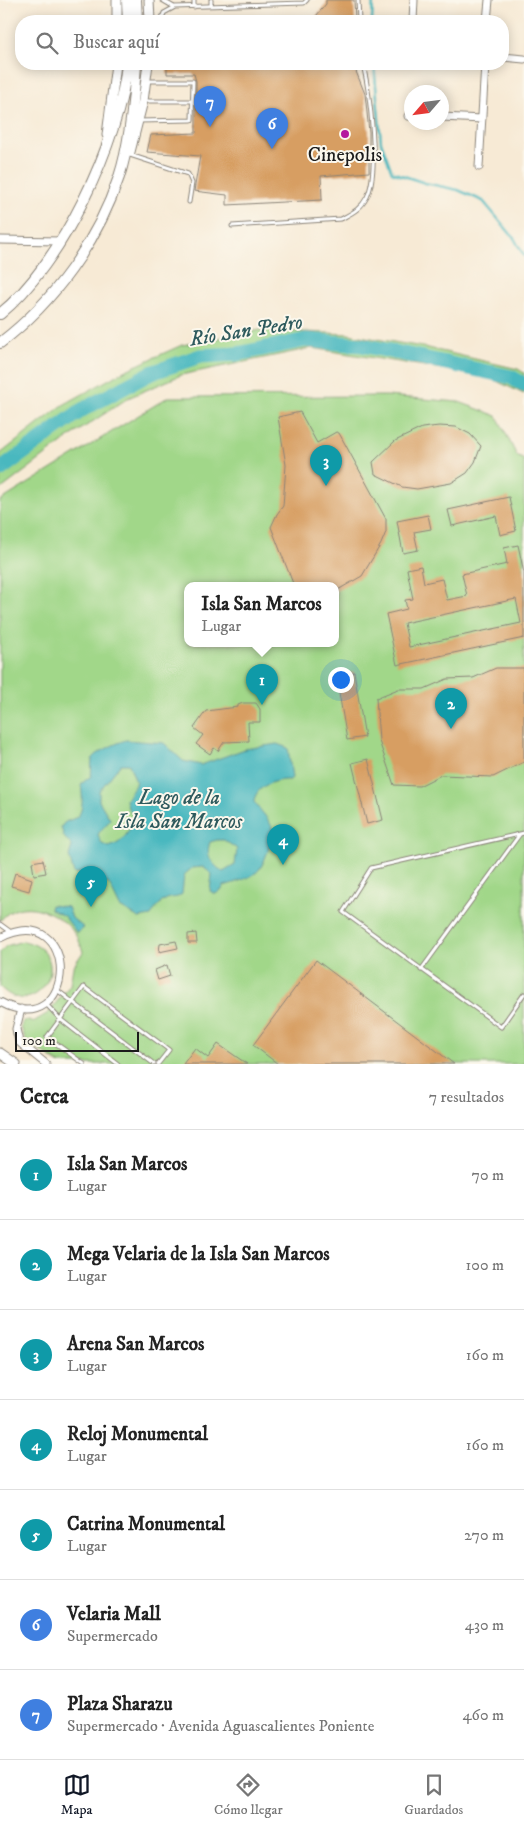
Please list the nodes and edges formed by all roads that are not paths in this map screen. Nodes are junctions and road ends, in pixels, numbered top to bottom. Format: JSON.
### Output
{"nodes":[{"id":1,"x":117,"y":0,"type":"edge"},
{"id":2,"x":127,"y":0,"type":"edge"},
{"id":3,"x":136,"y":0,"type":"edge"},
{"id":4,"x":149,"y":0,"type":"edge"},
{"id":5,"x":162,"y":0,"type":"edge"},
{"id":6,"x":194,"y":0,"type":"edge"},
{"id":7,"x":211,"y":0,"type":"edge"},
{"id":8,"x":307,"y":0,"type":"edge"},
{"id":9,"x":358,"y":0,"type":"edge"},
{"id":10,"x":414,"y":0,"type":"edge"},
{"id":11,"x":489,"y":0,"type":"edge"},
{"id":12,"x":268,"y":2,"type":"edge"},
{"id":13,"x":211,"y":6,"type":"junction"},
{"id":14,"x":175,"y":7,"type":"junction"},
{"id":15,"x":194,"y":7,"type":"junction"},
{"id":16,"x":118,"y":15,"type":"edge"},
{"id":17,"x":128,"y":15,"type":"edge"},
{"id":18,"x":137,"y":15,"type":"edge"},
{"id":19,"x":150,"y":15,"type":"edge"},
{"id":20,"x":163,"y":15,"type":"edge"},
{"id":21,"x":359,"y":15,"type":"edge"},
{"id":22,"x":413,"y":15,"type":"edge"},
{"id":23,"x":488,"y":15,"type":"edge"},
{"id":24,"x":509,"y":58,"type":"edge"},
{"id":25,"x":524,"y":59,"type":"edge"},
{"id":26,"x":115,"y":70,"type":"edge"},
{"id":27,"x":126,"y":70,"type":"edge"},
{"id":28,"x":136,"y":70,"type":"edge"},
{"id":29,"x":148,"y":70,"type":"edge"},
{"id":30,"x":364,"y":70,"type":"edge"},
{"id":31,"x":485,"y":70,"type":"edge"},
{"id":32,"x":147,"y":80,"type":"junction"},
{"id":33,"x":143,"y":101,"type":"junction"},
{"id":34,"x":192,"y":101,"type":"junction"},
{"id":35,"x":449,"y":117,"type":"edge"},
{"id":36,"x":482,"y":119,"type":"junction"},
{"id":37,"x":133,"y":124,"type":"junction"},
{"id":38,"x":129,"y":155,"type":"junction"},
{"id":39,"x":103,"y":159,"type":"junction"},
{"id":40,"x":479,"y":167,"type":"dead end"},
{"id":41,"x":120,"y":175,"type":"junction"},
{"id":42,"x":189,"y":202,"type":"dead end"},
{"id":43,"x":232,"y":226,"type":"dead end"},
{"id":44,"x":0,"y":240,"type":"edge"},
{"id":45,"x":60,"y":241,"type":"junction"},
{"id":46,"x":0,"y":314,"type":"edge"},
{"id":47,"x":0,"y":343,"type":"edge"},
{"id":48,"x":522,"y":834,"type":"edge"},
{"id":49,"x":0,"y":924,"type":"edge"},
{"id":50,"x":11,"y":932,"type":"junction"},
{"id":51,"x":0,"y":938,"type":"edge"},
{"id":52,"x":421,"y":970,"type":"junction"},
{"id":53,"x":57,"y":990,"type":"junction"},
{"id":54,"x":524,"y":994,"type":"edge"},
{"id":55,"x":0,"y":1002,"type":"edge"},
{"id":56,"x":73,"y":1002,"type":"junction"},
{"id":57,"x":44,"y":1003,"type":"junction"},
{"id":58,"x":21,"y":1010,"type":"junction"},
{"id":59,"x":60,"y":1020,"type":"junction"},
{"id":60,"x":0,"y":1052,"type":"edge"},
{"id":61,"x":16,"y":1064,"type":"edge"},
{"id":62,"x":46,"y":1064,"type":"edge"},
{"id":63,"x":84,"y":1064,"type":"edge"},
{"id":64,"x":118,"y":1064,"type":"edge"},
{"id":65,"x":154,"y":1064,"type":"edge"},
{"id":66,"x":158,"y":1064,"type":"edge"}],
"edges":[{"from":1,"to":16,"type":"street"},
{"from":2,"to":17,"type":"main road"},
{"from":3,"to":18,"type":"main road"},
{"from":4,"to":19,"type":"street"},
{"from":5,"to":14,"type":"lane"},
{"from":6,"to":15,"type":"lane"},
{"from":7,"to":13,"type":"lane"},
{"from":8,"to":12,"type":"lane"},
{"from":9,"to":21,"type":"lane"},
{"from":10,"to":22,"type":"street"},
{"from":11,"to":23,"type":"street"},
{"from":12,"to":13,"type":"lane"},
{"from":13,"to":15,"type":"lane"},
{"from":14,"to":15,"type":"lane"},
{"from":14,"to":20,"type":"lane"},
{"from":24,"to":25,"type":"street"},
{"from":26,"to":39,"type":"street"},
{"from":27,"to":39,"type":"main road"},
{"from":28,"to":37,"type":"main road"},
{"from":29,"to":32,"type":"street"},
{"from":30,"to":43,"type":"lane"},
{"from":31,"to":36,"type":"street"},
{"from":32,"to":33,"type":"street"},
{"from":32,"to":34,"type":"lane"},
{"from":33,"to":34,"type":"lane"},
{"from":33,"to":37,"type":"street"},
{"from":34,"to":37,"type":"lane"},
{"from":35,"to":36,"type":"street"},
{"from":36,"to":40,"type":"street"},
{"from":37,"to":38,"type":"street"},
{"from":37,"to":41,"type":"main road"},
{"from":38,"to":41,"type":"street"},
{"from":38,"to":42,"type":"lane"},
{"from":39,"to":45,"type":"main road"},
{"from":41,"to":47,"type":"main road"},
{"from":44,"to":45,"type":"street"},
{"from":45,"to":46,"type":"main road"},
{"from":48,"to":52,"type":"lane"},
{"from":48,"to":52,"type":"lane"},
{"from":49,"to":50,"type":"lane"},
{"from":50,"to":51,"type":"street"},
{"from":50,"to":53,"type":"street"},
{"from":52,"to":54,"type":"lane"},
{"from":53,"to":56,"type":"lane"},
{"from":53,"to":57,"type":"street"},
{"from":55,"to":58,"type":"street"},
{"from":56,"to":59,"type":"lane"},
{"from":56,"to":65,"type":"lane"},
{"from":56,"to":66,"type":"lane"},
{"from":57,"to":58,"type":"street"},
{"from":57,"to":59,"type":"lane"},
{"from":58,"to":62,"type":"street"},
{"from":59,"to":63,"type":"lane"},
{"from":59,"to":64,"type":"lane"},
{"from":60,"to":61,"type":"street"}]}
